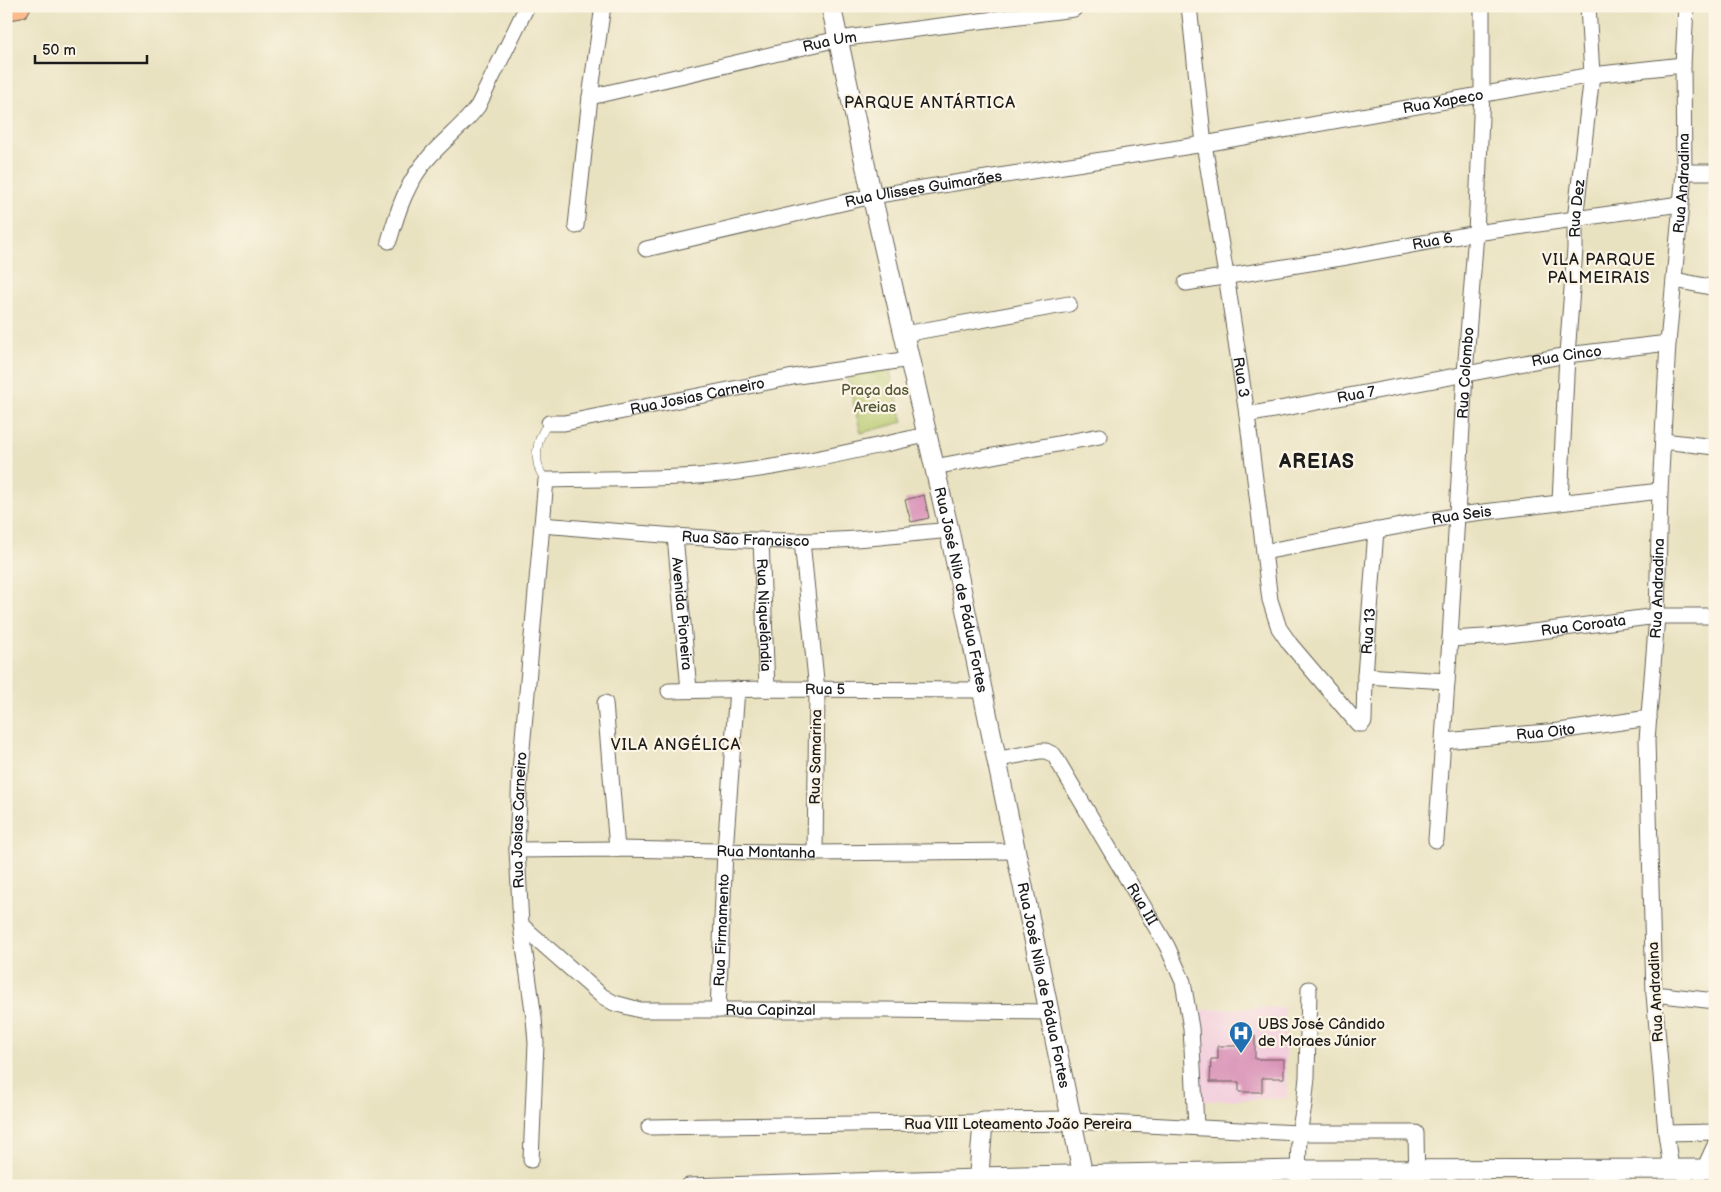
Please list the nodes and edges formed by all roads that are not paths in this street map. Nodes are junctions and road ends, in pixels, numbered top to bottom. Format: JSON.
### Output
{"nodes":[{"id":1,"x":18,"y":6,"type":"edge"},
{"id":2,"x":527,"y":6,"type":"edge"},
{"id":3,"x":603,"y":6,"type":"edge"},
{"id":4,"x":831,"y":6,"type":"edge"},
{"id":5,"x":1189,"y":6,"type":"edge"},
{"id":6,"x":1482,"y":6,"type":"edge"},
{"id":7,"x":1588,"y":6,"type":"edge"},
{"id":8,"x":1686,"y":6,"type":"edge"},
{"id":9,"x":6,"y":8,"type":"edge"},
{"id":10,"x":1074,"y":9,"type":"dead end"},
{"id":11,"x":838,"y":39,"type":"junction"},
{"id":12,"x":1683,"y":65,"type":"junction"},
{"id":13,"x":1592,"y":75,"type":"junction"},
{"id":14,"x":1482,"y":93,"type":"junction"},
{"id":15,"x":590,"y":97,"type":"junction"},
{"id":16,"x":1204,"y":144,"type":"junction"},
{"id":17,"x":1684,"y":172,"type":"junction"},
{"id":18,"x":1715,"y":172,"type":"edge"},
{"id":19,"x":872,"y":196,"type":"junction"},
{"id":20,"x":1680,"y":204,"type":"junction"},
{"id":21,"x":1575,"y":220,"type":"junction"},
{"id":22,"x":576,"y":226,"type":"dead end"},
{"id":23,"x":1476,"y":233,"type":"junction"},
{"id":24,"x":389,"y":241,"type":"dead end"},
{"id":25,"x":646,"y":249,"type":"dead end"},
{"id":26,"x":1226,"y":276,"type":"junction"},
{"id":27,"x":1675,"y":280,"type":"junction"},
{"id":28,"x":1186,"y":283,"type":"dead end"},
{"id":29,"x":1715,"y":288,"type":"edge"},
{"id":30,"x":1069,"y":304,"type":"dead end"},
{"id":31,"x":904,"y":334,"type":"junction"},
{"id":32,"x":1668,"y":343,"type":"junction"},
{"id":33,"x":1567,"y":355,"type":"junction"},
{"id":34,"x":910,"y":359,"type":"junction"},
{"id":35,"x":1465,"y":373,"type":"junction"},
{"id":36,"x":1247,"y":415,"type":"junction"},
{"id":37,"x":549,"y":423,"type":"joint"},
{"id":38,"x":927,"y":435,"type":"junction"},
{"id":39,"x":1100,"y":436,"type":"dead end"},
{"id":40,"x":1663,"y":440,"type":"junction"},
{"id":41,"x":1715,"y":447,"type":"edge"},
{"id":42,"x":934,"y":467,"type":"junction"},
{"id":43,"x":546,"y":480,"type":"junction"},
{"id":44,"x":1660,"y":491,"type":"junction"},
{"id":45,"x":1560,"y":502,"type":"junction"},
{"id":46,"x":1458,"y":515,"type":"junction"},
{"id":47,"x":542,"y":525,"type":"junction"},
{"id":48,"x":949,"y":530,"type":"junction"},
{"id":49,"x":1376,"y":530,"type":"junction"},
{"id":50,"x":675,"y":536,"type":"junction"},
{"id":51,"x":761,"y":540,"type":"junction"},
{"id":52,"x":802,"y":541,"type":"junction"},
{"id":53,"x":1264,"y":552,"type":"junction"},
{"id":54,"x":1657,"y":616,"type":"junction"},
{"id":55,"x":1715,"y":616,"type":"edge"},
{"id":56,"x":1450,"y":639,"type":"junction"},
{"id":57,"x":1365,"y":676,"type":"junction"},
{"id":58,"x":1447,"y":681,"type":"junction"},
{"id":59,"x":767,"y":689,"type":"junction"},
{"id":60,"x":689,"y":690,"type":"junction"},
{"id":61,"x":737,"y":690,"type":"junction"},
{"id":62,"x":816,"y":690,"type":"junction"},
{"id":63,"x":983,"y":690,"type":"junction"},
{"id":64,"x":669,"y":691,"type":"dead end"},
{"id":65,"x":605,"y":703,"type":"dead end"},
{"id":66,"x":1649,"y":718,"type":"junction"},
{"id":67,"x":1356,"y":722,"type":"joint"},
{"id":68,"x":1444,"y":741,"type":"junction"},
{"id":69,"x":995,"y":760,"type":"junction"},
{"id":70,"x":1436,"y":840,"type":"dead end"},
{"id":71,"x":617,"y":849,"type":"junction"},
{"id":72,"x":517,"y":850,"type":"junction"},
{"id":73,"x":725,"y":851,"type":"junction"},
{"id":74,"x":1015,"y":851,"type":"junction"},
{"id":75,"x":815,"y":853,"type":"junction"},
{"id":76,"x":521,"y":925,"type":"junction"},
{"id":77,"x":1309,"y":989,"type":"dead end"},
{"id":78,"x":1654,"y":994,"type":"junction"},
{"id":79,"x":1715,"y":1002,"type":"edge"},
{"id":80,"x":718,"y":1010,"type":"junction"},
{"id":81,"x":1050,"y":1012,"type":"junction"},
{"id":82,"x":1071,"y":1121,"type":"junction"},
{"id":83,"x":982,"y":1122,"type":"junction"},
{"id":84,"x":1196,"y":1126,"type":"junction"},
{"id":85,"x":649,"y":1127,"type":"dead end"},
{"id":86,"x":1715,"y":1132,"type":"edge"},
{"id":87,"x":1299,"y":1133,"type":"junction"},
{"id":88,"x":1666,"y":1133,"type":"junction"},
{"id":89,"x":1715,"y":1145,"type":"edge"},
{"id":90,"x":531,"y":1160,"type":"dead end"},
{"id":91,"x":1709,"y":1169,"type":"edge"},
{"id":92,"x":1083,"y":1175,"type":"junction"},
{"id":93,"x":1680,"y":1175,"type":"edge"},
{"id":94,"x":1298,"y":1178,"type":"edge"},
{"id":95,"x":1417,"y":1178,"type":"edge"},
{"id":96,"x":978,"y":1182,"type":"edge"},
{"id":97,"x":688,"y":1186,"type":"edge"}],
"edges":[{"from":1,"to":9,"type":"main road"},
{"from":2,"to":24,"type":"street"},
{"from":3,"to":15,"type":"street"},
{"from":4,"to":11,"type":"street","name":"Rua José Nilo de Pádua Fortes"},
{"from":5,"to":16,"type":"street","name":"Rua 3"},
{"from":6,"to":14,"type":"street","name":"Rua Colombo"},
{"from":7,"to":13,"type":"street","name":"Rua Dez"},
{"from":8,"to":12,"type":"street","name":"Rua Andradina"},
{"from":10,"to":11,"type":"street","name":"Rua Um"},
{"from":11,"to":15,"type":"street","name":"Rua Um"},
{"from":11,"to":19,"type":"street","name":"Rua José Nilo de Pádua Fortes"},
{"from":12,"to":13,"type":"street","name":"Rua Xapeco"},
{"from":12,"to":17,"type":"street","name":"Rua Andradina"},
{"from":13,"to":14,"type":"street","name":"Rua Xapeco"},
{"from":13,"to":21,"type":"street","name":"Rua Dez"},
{"from":14,"to":16,"type":"street","name":"Rua Xapeco"},
{"from":14,"to":23,"type":"street","name":"Rua Colombo"},
{"from":15,"to":22,"type":"street"},
{"from":16,"to":19,"type":"street","name":"Rua Ulisses Guimarães"},
{"from":16,"to":26,"type":"street","name":"Rua 3"},
{"from":17,"to":18,"type":"street"},
{"from":17,"to":20,"type":"street","name":"Rua Andradina"},
{"from":19,"to":25,"type":"street","name":"Rua Ulisses Guimarães"},
{"from":19,"to":31,"type":"street","name":"Rua José Nilo de Pádua Fortes"},
{"from":20,"to":21,"type":"street","name":"Rua 6"},
{"from":20,"to":27,"type":"street","name":"Rua Andradina"},
{"from":21,"to":23,"type":"street","name":"Rua 6"},
{"from":21,"to":33,"type":"street","name":"Rua Dez"},
{"from":23,"to":26,"type":"street","name":"Rua 6"},
{"from":23,"to":35,"type":"street","name":"Rua Colombo"},
{"from":26,"to":28,"type":"street","name":"Rua 6"},
{"from":26,"to":36,"type":"street","name":"Rua 3"},
{"from":27,"to":29,"type":"street"},
{"from":27,"to":32,"type":"street","name":"Rua Andradina"},
{"from":30,"to":31,"type":"street"},
{"from":31,"to":34,"type":"street","name":"Rua José Nilo de Pádua Fortes"},
{"from":32,"to":33,"type":"street","name":"Rua Cinco"},
{"from":32,"to":40,"type":"street","name":"Rua Andradina"},
{"from":33,"to":35,"type":"street","name":"Rua Cinco"},
{"from":33,"to":45,"type":"street","name":"Rua Dez"},
{"from":34,"to":37,"type":"street","name":"Rua Josias Carneiro"},
{"from":34,"to":38,"type":"street","name":"Rua José Nilo de Pádua Fortes"},
{"from":35,"to":36,"type":"street","name":"Rua 7"},
{"from":35,"to":46,"type":"street","name":"Rua Colombo"},
{"from":36,"to":53,"type":"street","name":"Rua 3"},
{"from":37,"to":43,"type":"lane","name":"Rua Josias Carneiro"},
{"from":38,"to":42,"type":"street","name":"Rua José Nilo de Pádua Fortes"},
{"from":38,"to":43,"type":"street"},
{"from":39,"to":42,"type":"street"},
{"from":40,"to":41,"type":"street"},
{"from":40,"to":44,"type":"street","name":"Rua Andradina"},
{"from":42,"to":48,"type":"street","name":"Rua José Nilo de Pádua Fortes"},
{"from":43,"to":47,"type":"street","name":"Rua Josias Carneiro"},
{"from":44,"to":45,"type":"street","name":"Rua Seis"},
{"from":44,"to":54,"type":"street","name":"Rua Andradina"},
{"from":45,"to":46,"type":"street","name":"Rua Seis"},
{"from":46,"to":49,"type":"street","name":"Rua Seis"},
{"from":46,"to":56,"type":"street","name":"Rua Colombo"},
{"from":47,"to":50,"type":"street","name":"Rua São Francisco"},
{"from":47,"to":72,"type":"street","name":"Rua Josias Carneiro"},
{"from":48,"to":52,"type":"street","name":"Rua São Francisco"},
{"from":48,"to":63,"type":"street","name":"Rua José Nilo de Pádua Fortes"},
{"from":49,"to":53,"type":"street","name":"Rua Seis"},
{"from":49,"to":57,"type":"street","name":"Rua 13"},
{"from":50,"to":51,"type":"street","name":"Rua São Francisco"},
{"from":50,"to":60,"type":"street","name":"Avenida Pioneira"},
{"from":51,"to":52,"type":"street","name":"Rua São Francisco"},
{"from":51,"to":59,"type":"street","name":"Rua Niquelândia"},
{"from":52,"to":62,"type":"street","name":"Rua Samarina"},
{"from":53,"to":67,"type":"street","name":"Rua 3"},
{"from":54,"to":55,"type":"street","name":"Rua Coroata"},
{"from":54,"to":56,"type":"street","name":"Rua Coroata"},
{"from":54,"to":66,"type":"street","name":"Rua Andradina"},
{"from":56,"to":58,"type":"street","name":"Rua Colombo"},
{"from":57,"to":58,"type":"street"},
{"from":57,"to":67,"type":"street","name":"Rua 13"},
{"from":58,"to":68,"type":"street","name":"Rua Colombo"},
{"from":59,"to":61,"type":"street","name":"Rua 5"},
{"from":59,"to":62,"type":"street","name":"Rua 5"},
{"from":60,"to":61,"type":"street","name":"Rua 5"},
{"from":60,"to":64,"type":"street","name":"Rua 5"},
{"from":61,"to":73,"type":"street"},
{"from":62,"to":63,"type":"street","name":"Rua 5"},
{"from":62,"to":75,"type":"street","name":"Rua Samarina"},
{"from":63,"to":69,"type":"street","name":"Rua José Nilo de Pádua Fortes"},
{"from":65,"to":71,"type":"street"},
{"from":66,"to":68,"type":"street","name":"Rua Oito"},
{"from":66,"to":78,"type":"street","name":"Rua Andradina"},
{"from":68,"to":70,"type":"street","name":"Rua Colombo"},
{"from":69,"to":74,"type":"street","name":"Rua José Nilo de Pádua Fortes"},
{"from":69,"to":84,"type":"street","name":"Rua III"},
{"from":71,"to":72,"type":"street","name":"Rua Montanha"},
{"from":71,"to":73,"type":"street","name":"Rua Montanha"},
{"from":72,"to":76,"type":"street","name":"Rua Josias Carneiro"},
{"from":73,"to":75,"type":"street","name":"Rua Montanha"},
{"from":73,"to":80,"type":"street","name":"Rua Firmamento"},
{"from":74,"to":75,"type":"street","name":"Rua Montanha"},
{"from":74,"to":81,"type":"street","name":"Rua José Nilo de Pádua Fortes"},
{"from":76,"to":80,"type":"street","name":"Rua Capinzal"},
{"from":76,"to":90,"type":"street","name":"Rua Josias Carneiro"},
{"from":77,"to":87,"type":"street"},
{"from":78,"to":79,"type":"street"},
{"from":78,"to":88,"type":"street","name":"Rua Andradina"},
{"from":80,"to":81,"type":"street","name":"Rua Capinzal"},
{"from":81,"to":82,"type":"street","name":"Rua José Nilo de Pádua Fortes"},
{"from":82,"to":83,"type":"street","name":"Rua VIII Loteamento João Pereira"},
{"from":82,"to":84,"type":"street","name":"Rua VIII Loteamento João Pereira"},
{"from":82,"to":92,"type":"street","name":"Rua José Nilo de Pádua Fortes"},
{"from":83,"to":85,"type":"street","name":"Rua VIII Loteamento João Pereira"},
{"from":83,"to":96,"type":"street"},
{"from":84,"to":87,"type":"street","name":"Rua VIII Loteamento João Pereira"},
{"from":86,"to":88,"type":"street"},
{"from":87,"to":94,"type":"street"},
{"from":87,"to":95,"type":"street","name":"Rua VIII Loteamento João Pereira"},
{"from":88,"to":93,"type":"street","name":"Rua Andradina"},
{"from":89,"to":91,"type":"street"},
{"from":91,"to":93,"type":"street"},
{"from":92,"to":94,"type":"street"},
{"from":92,"to":96,"type":"street"},
{"from":93,"to":95,"type":"street"},
{"from":94,"to":95,"type":"street"},
{"from":96,"to":97,"type":"street"}]}
